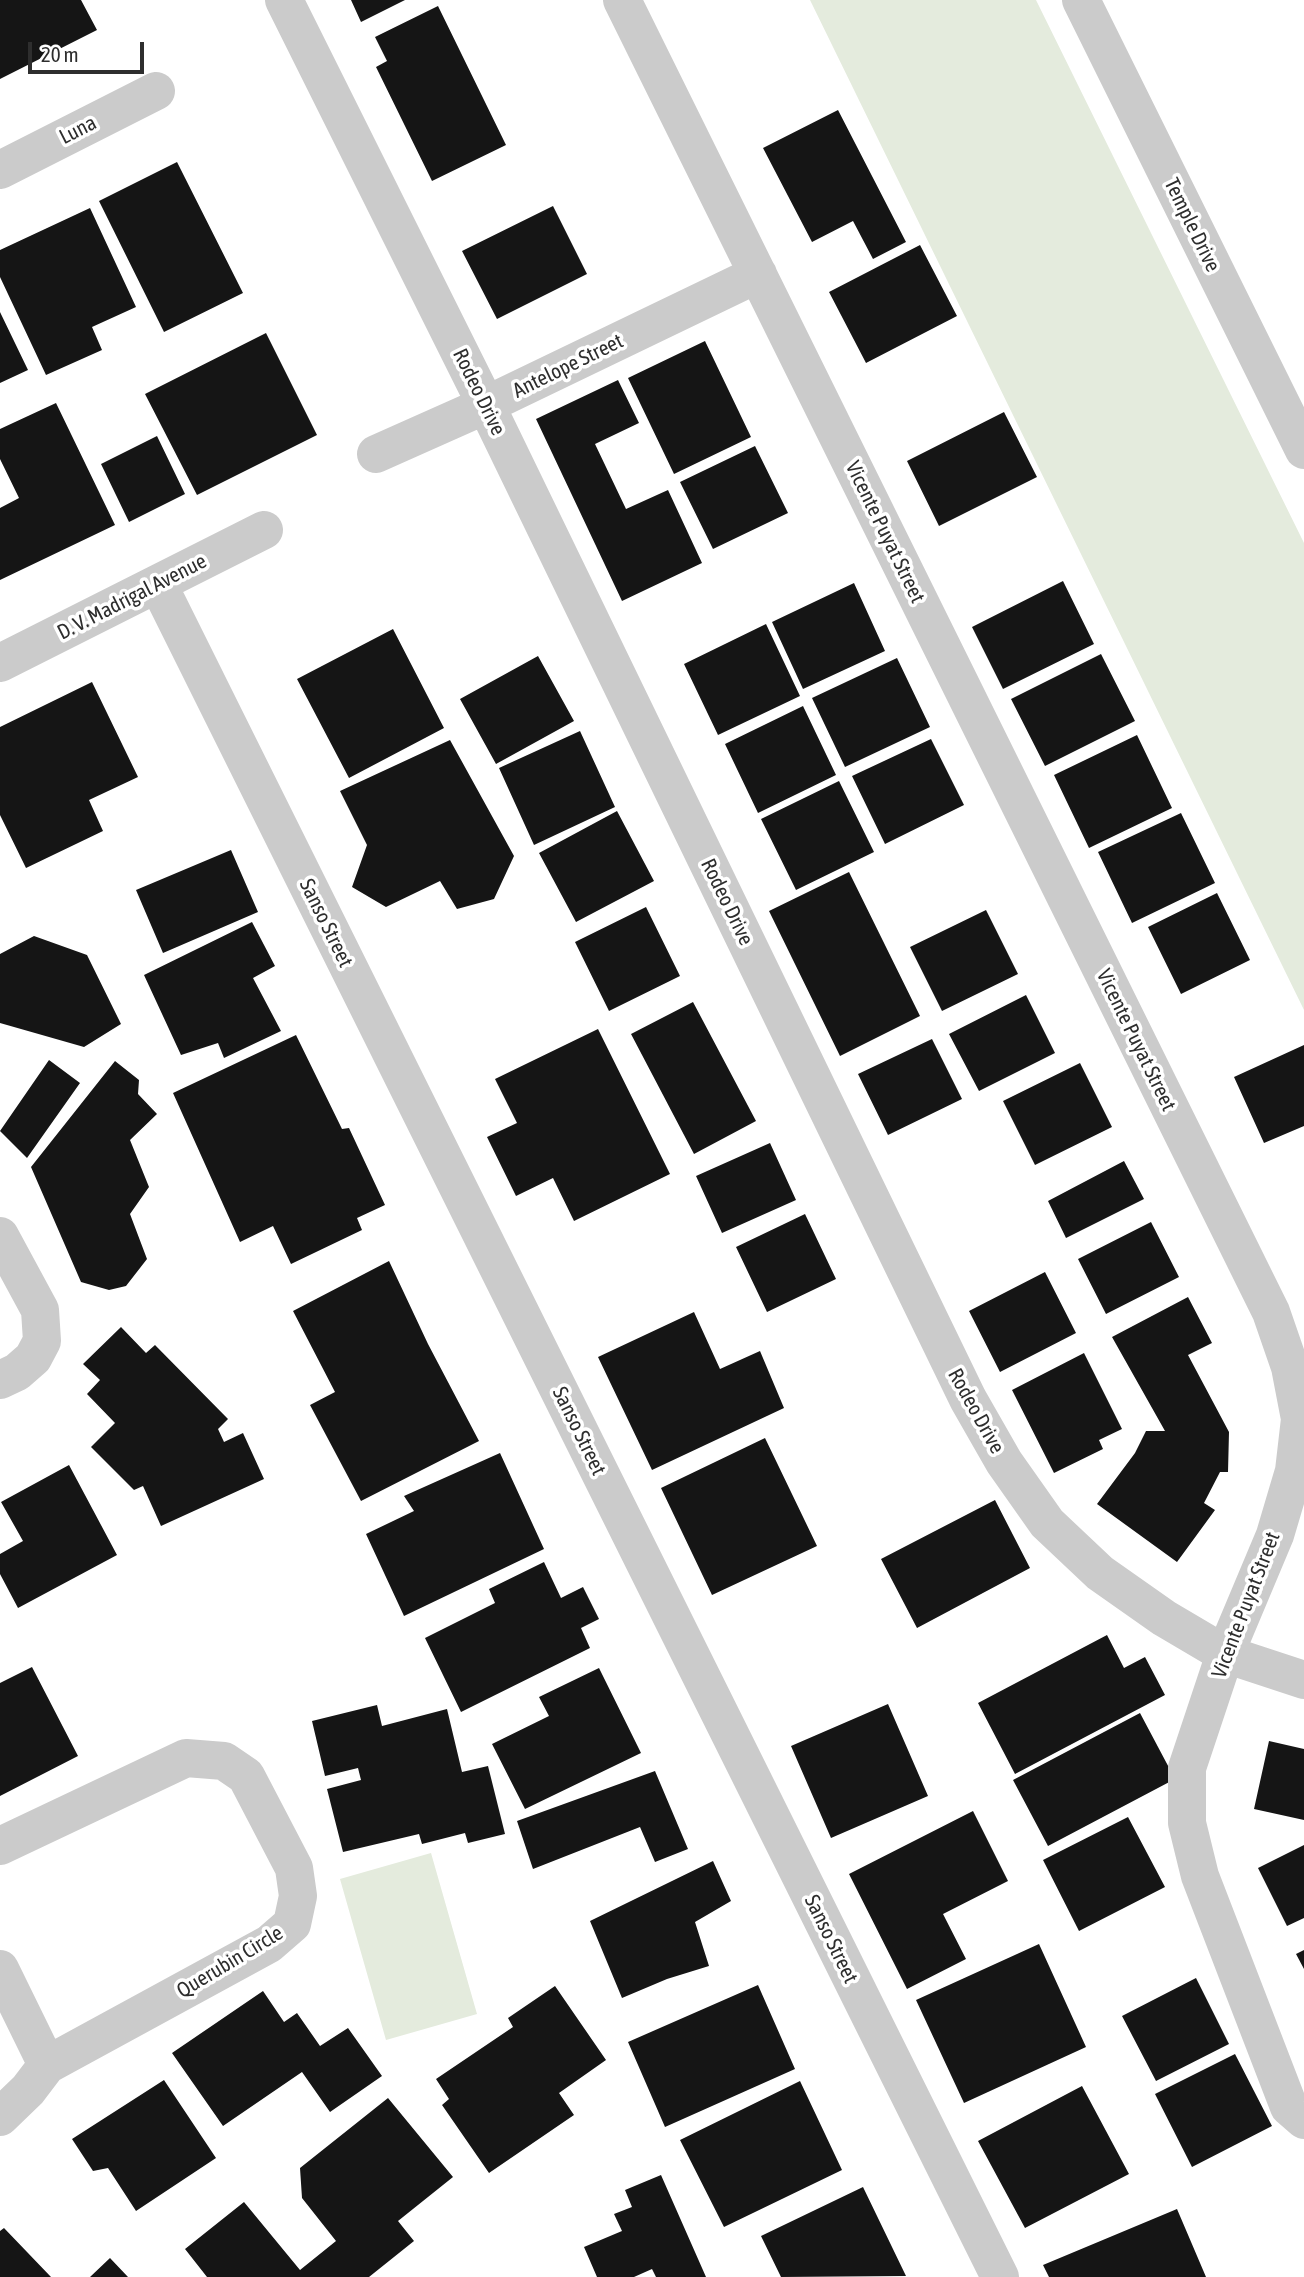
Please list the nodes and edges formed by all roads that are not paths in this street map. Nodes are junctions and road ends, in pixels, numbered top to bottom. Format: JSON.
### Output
{"nodes":[{"id":1,"x":284,"y":0,"type":"edge"},
{"id":2,"x":622,"y":0,"type":"edge"},
{"id":3,"x":1080,"y":0,"type":"edge"},
{"id":4,"x":156,"y":91,"type":"dead end"},
{"id":5,"x":0,"y":170,"type":"edge"},
{"id":6,"x":758,"y":274,"type":"junction"},
{"id":7,"x":486,"y":405,"type":"junction"},
{"id":8,"x":1304,"y":450,"type":"edge"},
{"id":9,"x":376,"y":454,"type":"dead end"},
{"id":10,"x":264,"y":530,"type":"dead end"},
{"id":11,"x":158,"y":584,"type":"junction"},
{"id":12,"x":0,"y":663,"type":"edge"},
{"id":13,"x":0,"y":1236,"type":"edge"},
{"id":14,"x":0,"y":1380,"type":"edge"},
{"id":15,"x":1225,"y":1654,"type":"junction"},
{"id":16,"x":1304,"y":1680,"type":"edge"},
{"id":17,"x":0,"y":1846,"type":"edge"},
{"id":18,"x":0,"y":1969,"type":"edge"},
{"id":19,"x":47,"y":2065,"type":"junction"},
{"id":20,"x":0,"y":2117,"type":"edge"},
{"id":21,"x":1304,"y":2120,"type":"edge"},
{"id":22,"x":1000,"y":2277,"type":"edge"}],
"edges":[{"from":1,"to":7,"type":"street","name":"Rodeo Drive"},
{"from":2,"to":6,"type":"street","name":"Vicente Puyat Street"},
{"from":3,"to":8,"type":"street","name":"Temple Drive"},
{"from":4,"to":5,"type":"street","name":"Luna"},
{"from":6,"to":7,"type":"street","name":"Antelope Street"},
{"from":6,"to":15,"type":"street","name":"Vicente Puyat Street"},
{"from":7,"to":9,"type":"street","name":"Antelope Street"},
{"from":7,"to":15,"type":"street","name":"Rodeo Drive"},
{"from":10,"to":11,"type":"street","name":"D. V. Madrigal Avenue"},
{"from":11,"to":12,"type":"street","name":"D. V. Madrigal Avenue"},
{"from":11,"to":22,"type":"street","name":"Sanso Street"},
{"from":13,"to":14,"type":"street"},
{"from":15,"to":16,"type":"street","name":"Rodeo Drive"},
{"from":15,"to":21,"type":"street","name":"Vicente Puyat Street"},
{"from":17,"to":19,"type":"street","name":"Querubin Circle"},
{"from":18,"to":19,"type":"street"},
{"from":19,"to":20,"type":"street","name":"Querubin Circle"}]}
